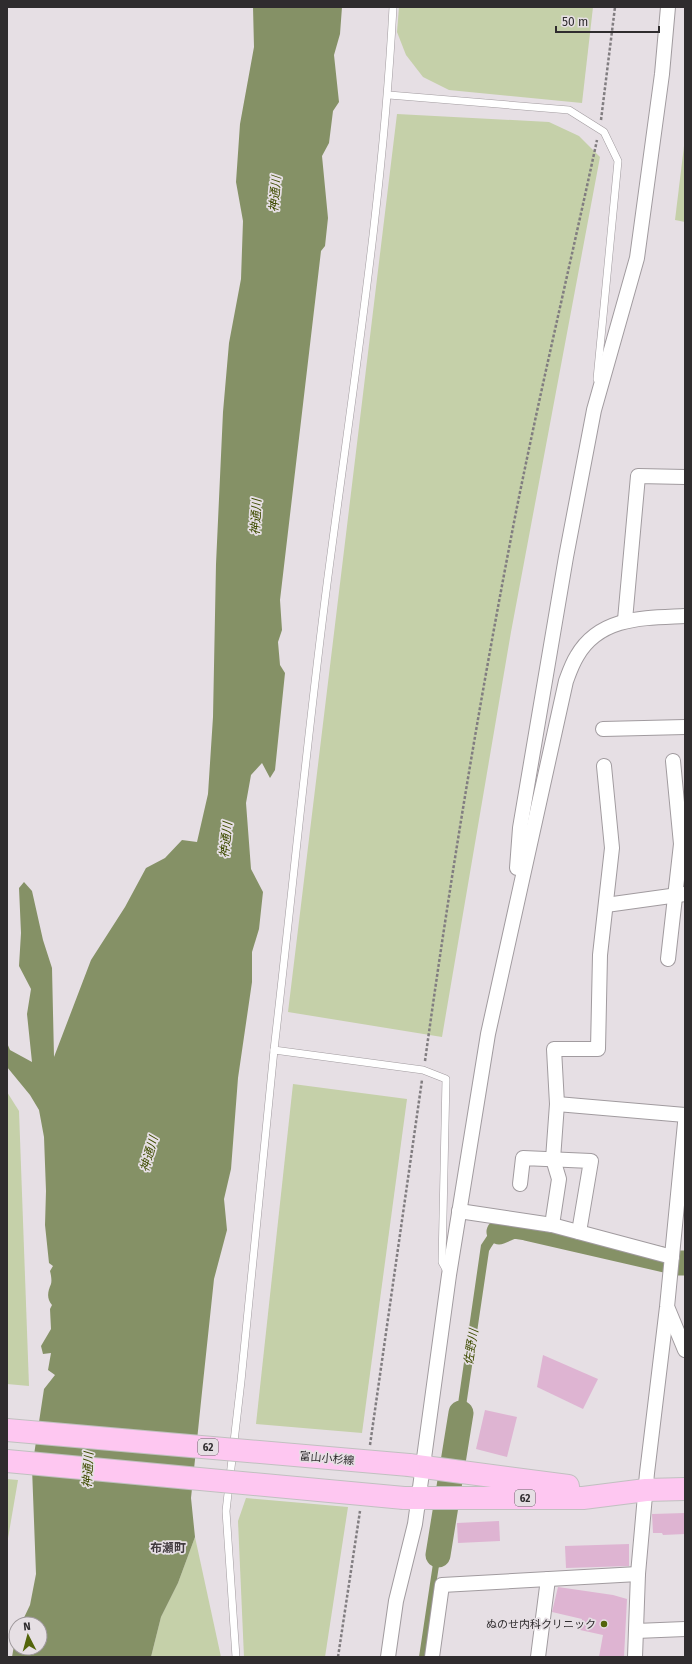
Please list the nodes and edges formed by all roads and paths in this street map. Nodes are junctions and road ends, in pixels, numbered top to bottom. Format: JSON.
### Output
{"nodes":[{"id":1,"x":393,"y":7,"type":"edge"},
{"id":2,"x":615,"y":7,"type":"edge"},
{"id":3,"x":668,"y":7,"type":"edge"},
{"id":4,"x":388,"y":95,"type":"junction"},
{"id":5,"x":600,"y":128,"type":"junction"},
{"id":6,"x":594,"y":410,"type":"junction"},
{"id":7,"x":685,"y":477,"type":"edge"},
{"id":8,"x":685,"y":616,"type":"edge"},
{"id":9,"x":625,"y":620,"type":"junction"},
{"id":10,"x":685,"y":727,"type":"edge"},
{"id":11,"x":603,"y":729,"type":"dead end"},
{"id":12,"x":673,"y":761,"type":"dead end"},
{"id":13,"x":604,"y":766,"type":"dead end"},
{"id":14,"x":680,"y":894,"type":"edge"},
{"id":15,"x":606,"y":905,"type":"junction"},
{"id":16,"x":514,"y":914,"type":"junction"},
{"id":17,"x":668,"y":959,"type":"dead end"},
{"id":18,"x":274,"y":1050,"type":"junction"},
{"id":19,"x":423,"y":1070,"type":"junction"},
{"id":20,"x":557,"y":1104,"type":"junction"},
{"id":21,"x":685,"y":1115,"type":"edge"},
{"id":22,"x":685,"y":1123,"type":"edge"},
{"id":23,"x":553,"y":1159,"type":"junction"},
{"id":24,"x":520,"y":1184,"type":"dead end"},
{"id":25,"x":459,"y":1211,"type":"junction"},
{"id":26,"x":552,"y":1224,"type":"junction"},
{"id":27,"x":579,"y":1232,"type":"junction"},
{"id":28,"x":672,"y":1257,"type":"junction"},
{"id":29,"x":449,"y":1275,"type":"junction"},
{"id":30,"x":667,"y":1307,"type":"junction"},
{"id":31,"x":685,"y":1350,"type":"edge"},
{"id":32,"x":7,"y":1430,"type":"edge"},
{"id":33,"x":369,"y":1446,"type":"dead end"},
{"id":34,"x":7,"y":1462,"type":"edge"},
{"id":35,"x":416,"y":1466,"type":"junction"},
{"id":36,"x":685,"y":1489,"type":"edge"},
{"id":37,"x":646,"y":1490,"type":"junction"},
{"id":38,"x":411,"y":1498,"type":"junction"},
{"id":39,"x":360,"y":1509,"type":"dead end"},
{"id":40,"x":638,"y":1574,"type":"junction"},
{"id":41,"x":548,"y":1579,"type":"junction"},
{"id":42,"x":685,"y":1629,"type":"edge"},
{"id":43,"x":636,"y":1631,"type":"junction"},
{"id":44,"x":236,"y":1657,"type":"edge"},
{"id":45,"x":338,"y":1657,"type":"edge"},
{"id":46,"x":388,"y":1657,"type":"edge"},
{"id":47,"x":432,"y":1657,"type":"edge"},
{"id":48,"x":538,"y":1657,"type":"edge"},
{"id":49,"x":635,"y":1657,"type":"edge"}],
"edges":[{"from":1,"to":4,"type":"lane"},
{"from":2,"to":5,"type":"path"},
{"from":3,"to":6,"type":"street"},
{"from":4,"to":5,"type":"lane"},
{"from":4,"to":18,"type":"lane"},
{"from":5,"to":6,"type":"lane"},
{"from":5,"to":19,"type":"path"},
{"from":6,"to":16,"type":"street"},
{"from":7,"to":9,"type":"street"},
{"from":8,"to":9,"type":"street"},
{"from":9,"to":16,"type":"street"},
{"from":10,"to":11,"type":"street"},
{"from":12,"to":14,"type":"street"},
{"from":13,"to":15,"type":"street"},
{"from":14,"to":15,"type":"street"},
{"from":14,"to":17,"type":"street"},
{"from":15,"to":20,"type":"street"},
{"from":16,"to":25,"type":"street"},
{"from":18,"to":19,"type":"lane"},
{"from":18,"to":44,"type":"lane"},
{"from":19,"to":29,"type":"lane"},
{"from":19,"to":33,"type":"path"},
{"from":20,"to":21,"type":"street"},
{"from":20,"to":23,"type":"street"},
{"from":22,"to":28,"type":"street"},
{"from":23,"to":24,"type":"street"},
{"from":23,"to":26,"type":"street"},
{"from":23,"to":27,"type":"street"},
{"from":25,"to":26,"type":"street"},
{"from":25,"to":29,"type":"street"},
{"from":26,"to":27,"type":"street"},
{"from":27,"to":28,"type":"street"},
{"from":28,"to":30,"type":"street"},
{"from":29,"to":35,"type":"street"},
{"from":30,"to":31,"type":"street"},
{"from":30,"to":37,"type":"street"},
{"from":32,"to":35,"type":"main road","name":"富山小杉線","number":"62","bridge":true},
{"from":34,"to":38,"type":"main road","name":"富山小杉線","number":"62","bridge":true},
{"from":35,"to":37,"type":"main road","name":"富山小杉線","number":"62"},
{"from":35,"to":38,"type":"street"},
{"from":36,"to":37,"type":"main road","name":"富山小杉線","number":"62"},
{"from":37,"to":38,"type":"main road","name":"富山小杉線","number":"62"},
{"from":37,"to":40,"type":"street"},
{"from":38,"to":46,"type":"street"},
{"from":39,"to":45,"type":"path"},
{"from":40,"to":41,"type":"street"},
{"from":40,"to":43,"type":"street"},
{"from":41,"to":47,"type":"street"},
{"from":41,"to":48,"type":"street"},
{"from":42,"to":43,"type":"street"},
{"from":43,"to":49,"type":"street"}]}
